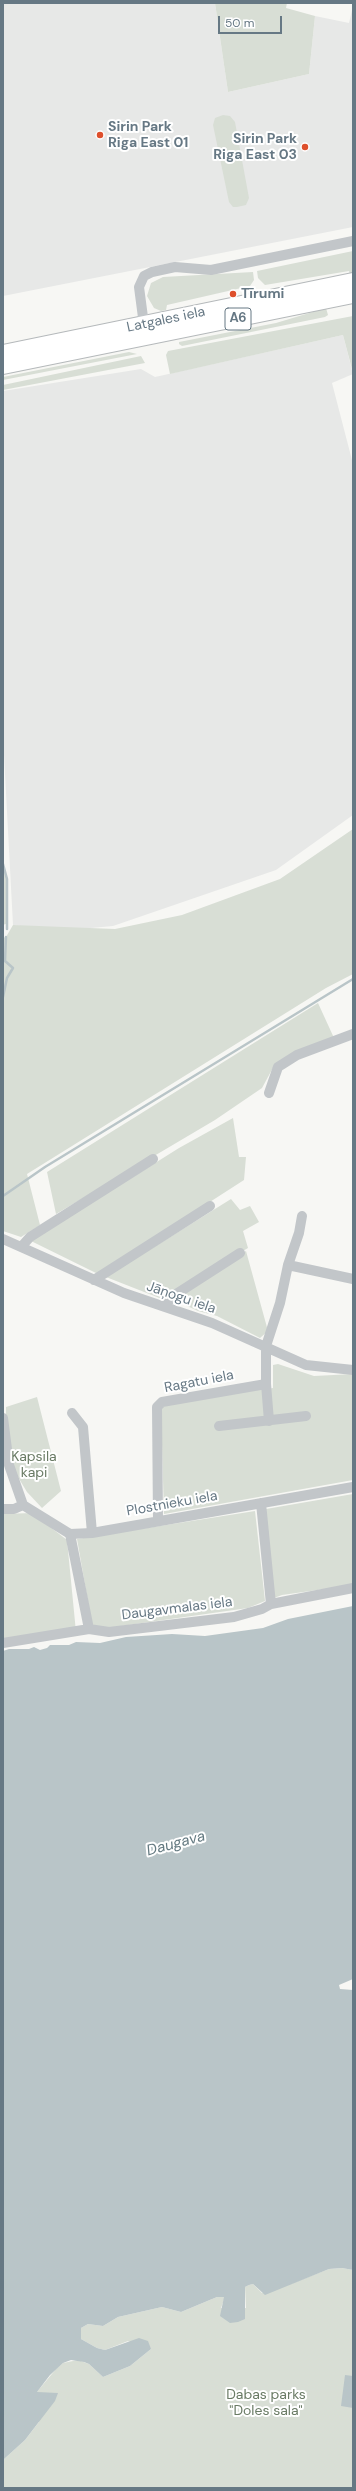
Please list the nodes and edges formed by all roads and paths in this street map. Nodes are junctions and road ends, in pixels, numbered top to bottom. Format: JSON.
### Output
{"nodes":[{"id":1,"x":353,"y":241,"type":"edge"},
{"id":2,"x":353,"y":281,"type":"edge"},
{"id":3,"x":353,"y":295,"type":"edge"},
{"id":4,"x":146,"y":331,"type":"junction"},
{"id":5,"x":3,"y":353,"type":"edge"},
{"id":6,"x":3,"y":366,"type":"edge"},
{"id":7,"x":353,"y":1034,"type":"edge"},
{"id":8,"x":269,"y":1093,"type":"dead end"},
{"id":9,"x":153,"y":1160,"type":"dead end"},
{"id":10,"x":210,"y":1206,"type":"dead end"},
{"id":11,"x":302,"y":1216,"type":"dead end"},
{"id":12,"x":3,"y":1239,"type":"edge"},
{"id":13,"x":22,"y":1246,"type":"junction"},
{"id":14,"x":240,"y":1253,"type":"dead end"},
{"id":15,"x":288,"y":1265,"type":"junction"},
{"id":16,"x":353,"y":1279,"type":"edge"},
{"id":17,"x":94,"y":1280,"type":"junction"},
{"id":18,"x":166,"y":1307,"type":"junction"},
{"id":19,"x":266,"y":1346,"type":"junction"},
{"id":20,"x":353,"y":1370,"type":"edge"},
{"id":21,"x":266,"y":1384,"type":"junction"},
{"id":22,"x":72,"y":1413,"type":"dead end"},
{"id":23,"x":306,"y":1416,"type":"dead end"},
{"id":24,"x":3,"y":1418,"type":"edge"},
{"id":25,"x":269,"y":1421,"type":"junction"},
{"id":26,"x":218,"y":1426,"type":"dead end"},
{"id":27,"x":353,"y":1487,"type":"edge"},
{"id":28,"x":261,"y":1503,"type":"junction"},
{"id":29,"x":24,"y":1505,"type":"junction"},
{"id":30,"x":3,"y":1509,"type":"edge"},
{"id":31,"x":158,"y":1520,"type":"junction"},
{"id":32,"x":92,"y":1533,"type":"junction"},
{"id":33,"x":70,"y":1534,"type":"junction"},
{"id":34,"x":353,"y":1588,"type":"edge"},
{"id":35,"x":271,"y":1604,"type":"junction"},
{"id":36,"x":89,"y":1629,"type":"junction"},
{"id":37,"x":3,"y":1643,"type":"edge"}],
"edges":[{"from":1,"to":4,"type":"street"},
{"from":2,"to":4,"type":"highway","name":"Latgales iela","number":"A6"},
{"from":3,"to":4,"type":"highway","name":"Latgales iela","number":"A6"},
{"from":4,"to":5,"type":"highway","name":"Latgales iela","number":"A6"},
{"from":4,"to":6,"type":"highway","name":"Latgales iela","number":"A6"},
{"from":7,"to":8,"type":"street"},
{"from":9,"to":13,"type":"street"},
{"from":10,"to":17,"type":"street"},
{"from":11,"to":15,"type":"street"},
{"from":12,"to":13,"type":"street","name":"Jāņogu iela"},
{"from":13,"to":17,"type":"street","name":"Jāņogu iela"},
{"from":14,"to":18,"type":"street"},
{"from":15,"to":16,"type":"street"},
{"from":15,"to":19,"type":"street"},
{"from":17,"to":18,"type":"street","name":"Jāņogu iela"},
{"from":18,"to":19,"type":"street","name":"Jāņogu iela"},
{"from":19,"to":20,"type":"street","name":"Jāņogu iela"},
{"from":19,"to":21,"type":"street"},
{"from":21,"to":25,"type":"street"},
{"from":21,"to":31,"type":"street","name":"Ragatu iela"},
{"from":22,"to":32,"type":"street"},
{"from":23,"to":25,"type":"street"},
{"from":24,"to":29,"type":"street"},
{"from":25,"to":26,"type":"street"},
{"from":27,"to":28,"type":"street","name":"Plostnieku iela"},
{"from":28,"to":31,"type":"street","name":"Plostnieku iela"},
{"from":28,"to":35,"type":"street"},
{"from":29,"to":30,"type":"street"},
{"from":29,"to":33,"type":"street"},
{"from":31,"to":32,"type":"street","name":"Plostnieku iela"},
{"from":32,"to":33,"type":"street","name":"Plostnieku iela"},
{"from":33,"to":36,"type":"street"},
{"from":34,"to":35,"type":"street","name":"Daugavmalas iela"},
{"from":35,"to":36,"type":"street","name":"Daugavmalas iela"},
{"from":36,"to":37,"type":"street","name":"Daugavmalas iela"}]}
